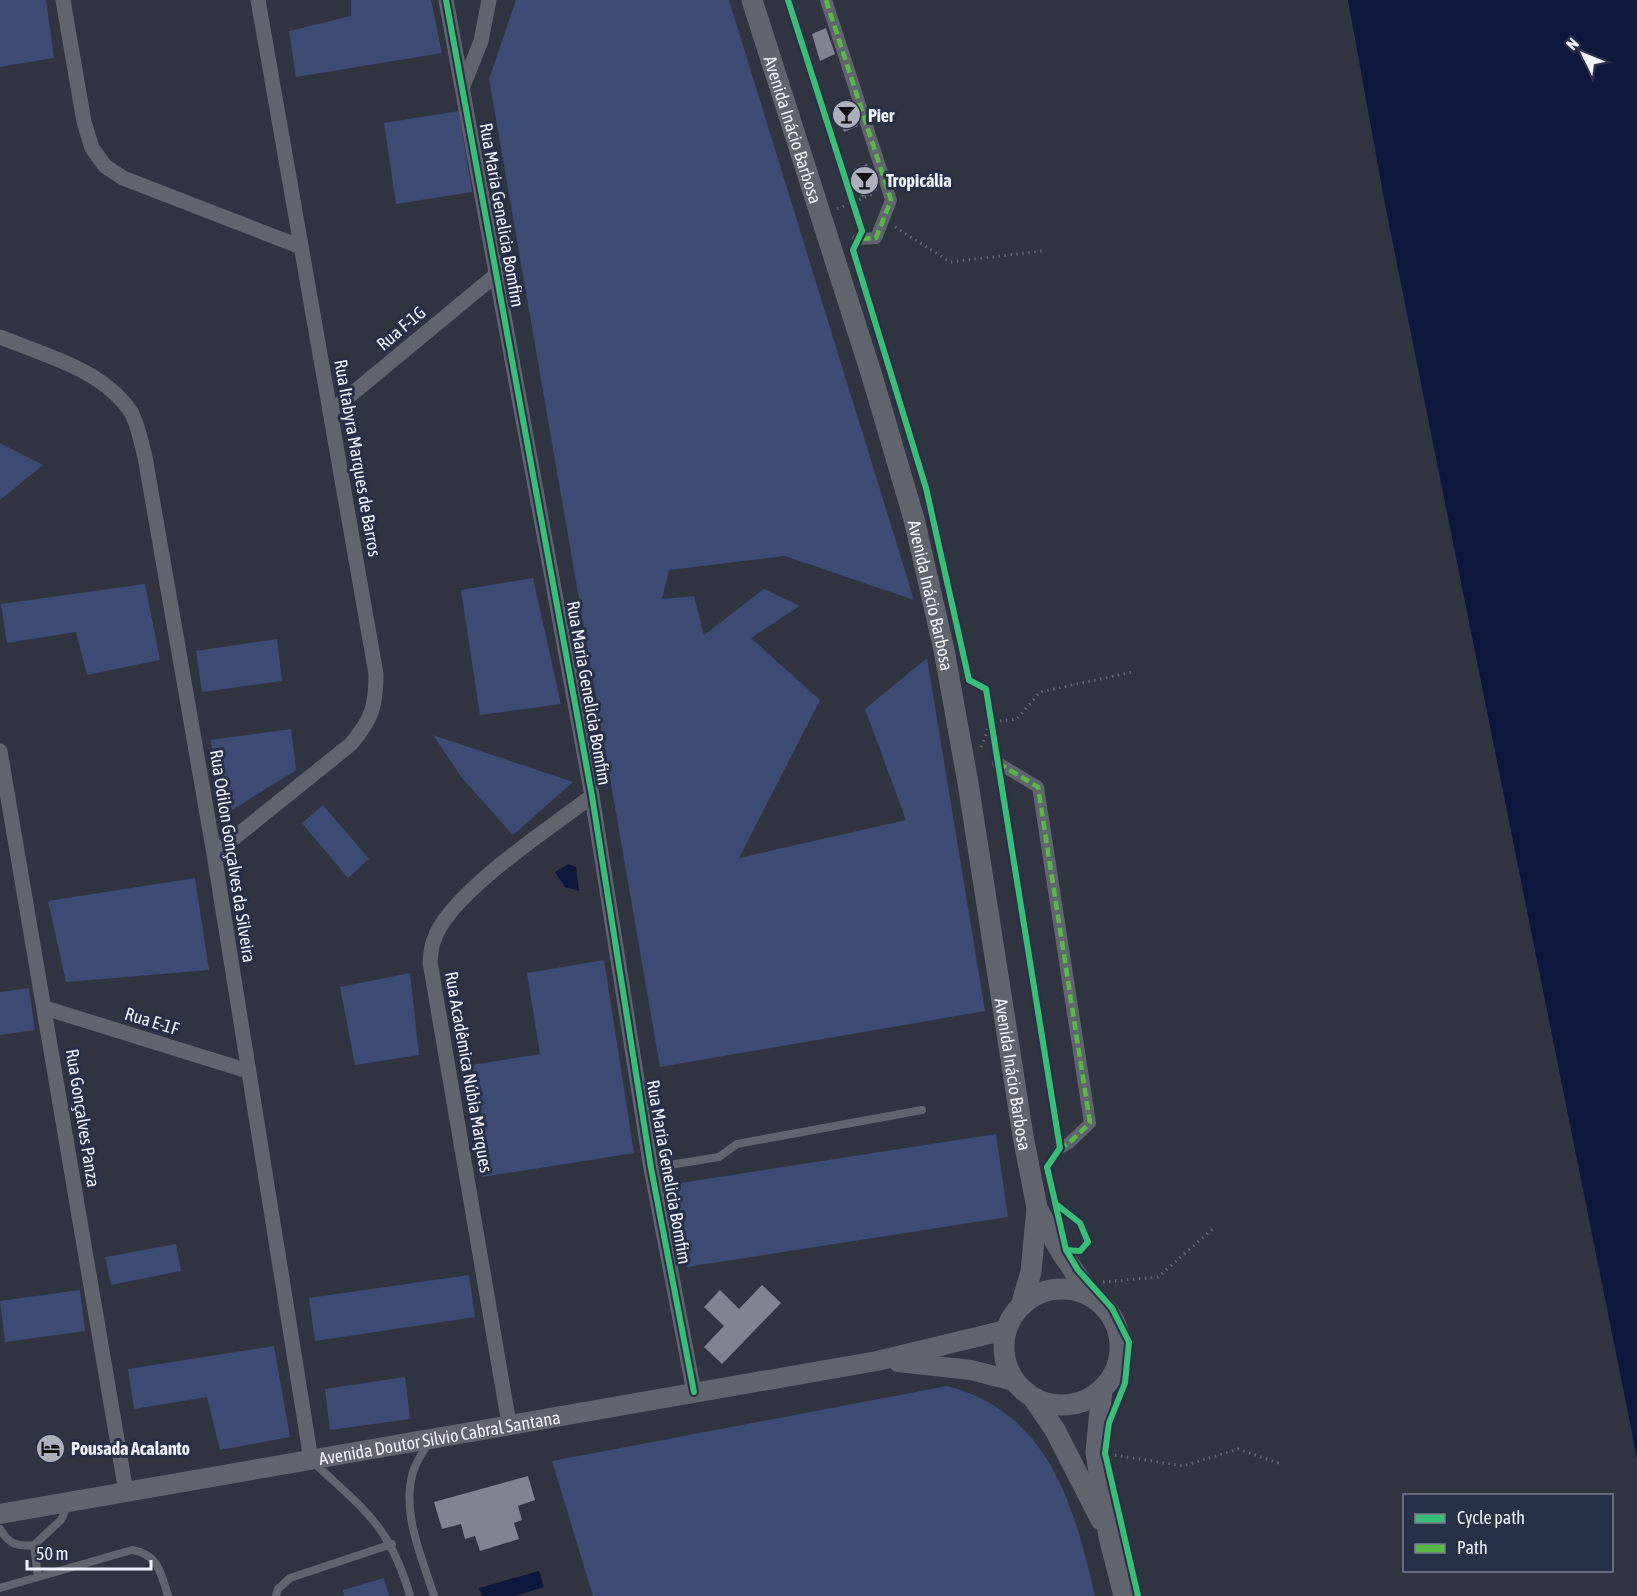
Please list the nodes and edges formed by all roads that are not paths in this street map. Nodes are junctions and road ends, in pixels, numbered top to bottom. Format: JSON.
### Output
{"nodes":[{"id":1,"x":63,"y":0,"type":"edge"},
{"id":2,"x":258,"y":0,"type":"edge"},
{"id":3,"x":446,"y":0,"type":"edge"},
{"id":4,"x":489,"y":0,"type":"edge"},
{"id":5,"x":752,"y":0,"type":"edge"},
{"id":6,"x":826,"y":0,"type":"edge"},
{"id":7,"x":463,"y":87,"type":"junction"},
{"id":8,"x":858,"y":239,"type":"road end"},
{"id":9,"x":301,"y":247,"type":"junction"},
{"id":10,"x":497,"y":274,"type":"junction"},
{"id":11,"x":0,"y":337,"type":"edge"},
{"id":12,"x":330,"y":412,"type":"junction"},
{"id":13,"x":0,"y":751,"type":"edge"},
{"id":14,"x":998,"y":762,"type":"road end"},
{"id":15,"x":592,"y":796,"type":"junction"},
{"id":16,"x":214,"y":854,"type":"junction"},
{"id":17,"x":45,"y":1008,"type":"junction"},
{"id":18,"x":248,"y":1071,"type":"junction"},
{"id":19,"x":922,"y":1110,"type":"dead end"},
{"id":20,"x":1060,"y":1148,"type":"dead end"},
{"id":21,"x":651,"y":1168,"type":"junction"},
{"id":22,"x":1037,"y":1208,"type":"junction"},
{"id":23,"x":1096,"y":1290,"type":"junction"},
{"id":24,"x":1021,"y":1306,"type":"junction"},
{"id":25,"x":1006,"y":1330,"type":"junction"},
{"id":26,"x":877,"y":1361,"type":"junction"},
{"id":27,"x":1014,"y":1382,"type":"junction"},
{"id":28,"x":1102,"y":1390,"type":"junction"},
{"id":29,"x":694,"y":1392,"type":"junction"},
{"id":30,"x":1034,"y":1399,"type":"junction"},
{"id":31,"x":509,"y":1424,"type":"junction"},
{"id":32,"x":429,"y":1440,"type":"junction"},
{"id":33,"x":311,"y":1460,"type":"junction"},
{"id":34,"x":126,"y":1492,"type":"junction"},
{"id":35,"x":68,"y":1502,"type":"junction"},
{"id":36,"x":0,"y":1514,"type":"edge"},
{"id":37,"x":0,"y":1528,"type":"edge"},
{"id":38,"x":1110,"y":1537,"type":"junction"},
{"id":39,"x":4,"y":1543,"type":"edge"},
{"id":40,"x":34,"y":1545,"type":"junction"},
{"id":41,"x":392,"y":1545,"type":"junction"},
{"id":42,"x":38,"y":1577,"type":"junction"},
{"id":43,"x":0,"y":1589,"type":"edge"},
{"id":44,"x":2,"y":1596,"type":"edge"},
{"id":45,"x":168,"y":1596,"type":"edge"},
{"id":46,"x":276,"y":1596,"type":"edge"},
{"id":47,"x":410,"y":1596,"type":"edge"},
{"id":48,"x":434,"y":1596,"type":"edge"},
{"id":49,"x":1124,"y":1596,"type":"edge"}],
"edges":[{"from":1,"to":9,"type":"street"},
{"from":2,"to":9,"type":"street","name":"Rua Itabyra Marques de Barros"},
{"from":3,"to":7,"type":"street","name":"Rua Maria Genelicia Bomfim"},
{"from":4,"to":7,"type":"street"},
{"from":5,"to":22,"type":"main road","name":"Avenida Inácio Barbosa"},
{"from":6,"to":8,"type":"street"},
{"from":7,"to":10,"type":"street","name":"Rua Maria Genelicia Bomfim"},
{"from":9,"to":12,"type":"street","name":"Rua Itabyra Marques de Barros"},
{"from":10,"to":12,"type":"street","name":"Rua F-1G"},
{"from":10,"to":15,"type":"street","name":"Rua Maria Genelicia Bomfim"},
{"from":11,"to":16,"type":"street","name":"Rua Odilon Gonçalves da Silveira"},
{"from":12,"to":16,"type":"street","name":"Rua Itabyra Marques de Barros"},
{"from":13,"to":17,"type":"street","name":"Rua Gonçalves Panza"},
{"from":14,"to":20,"type":"street"},
{"from":15,"to":21,"type":"street","name":"Rua Maria Genelicia Bomfim"},
{"from":15,"to":31,"type":"street","name":"Rua Acadêmica Núbia Marques"},
{"from":16,"to":18,"type":"street","name":"Rua Odilon Gonçalves da Silveira"},
{"from":17,"to":18,"type":"street","name":"Rua E-1F"},
{"from":17,"to":34,"type":"street","name":"Rua Gonçalves Panza"},
{"from":18,"to":33,"type":"street","name":"Rua Odilon Gonçalves da Silveira"},
{"from":19,"to":21,"type":"lane"},
{"from":21,"to":29,"type":"street","name":"Rua Maria Genelicia Bomfim"},
{"from":22,"to":23,"type":"main road","name":"Avenida Inácio Barbosa"},
{"from":22,"to":24,"type":"main road","name":"Avenida Inácio Barbosa"},
{"from":23,"to":24,"type":"main road"},
{"from":23,"to":28,"type":"main road"},
{"from":24,"to":25,"type":"main road"},
{"from":25,"to":26,"type":"street","name":"Avenida Doutor Silvio Cabral Santana"},
{"from":25,"to":27,"type":"main road"},
{"from":26,"to":27,"type":"street","name":"Avenida Doutor Silvio Cabral Santana"},
{"from":26,"to":29,"type":"street","name":"Avenida Doutor Silvio Cabral Santana"},
{"from":27,"to":30,"type":"main road"},
{"from":28,"to":30,"type":"main road"},
{"from":28,"to":38,"type":"main road"},
{"from":29,"to":31,"type":"street","name":"Avenida Doutor Silvio Cabral Santana"},
{"from":30,"to":38,"type":"main road"},
{"from":31,"to":32,"type":"street","name":"Avenida Doutor Silvio Cabral Santana"},
{"from":32,"to":33,"type":"street","name":"Avenida Doutor Silvio Cabral Santana"},
{"from":32,"to":48,"type":"lane"},
{"from":33,"to":34,"type":"street","name":"Avenida Doutor Silvio Cabral Santana"},
{"from":33,"to":41,"type":"lane"},
{"from":34,"to":35,"type":"street","name":"Avenida Doutor Silvio Cabral Santana"},
{"from":35,"to":36,"type":"street","name":"Avenida Doutor Silvio Cabral Santana"},
{"from":35,"to":40,"type":"lane"},
{"from":37,"to":39,"type":"lane"},
{"from":38,"to":49,"type":"main road"},
{"from":39,"to":40,"type":"lane"},
{"from":40,"to":42,"type":"lane"},
{"from":41,"to":46,"type":"lane"},
{"from":41,"to":47,"type":"lane"},
{"from":42,"to":43,"type":"lane"},
{"from":42,"to":45,"type":"lane"},
{"from":43,"to":44,"type":"lane"}]}
